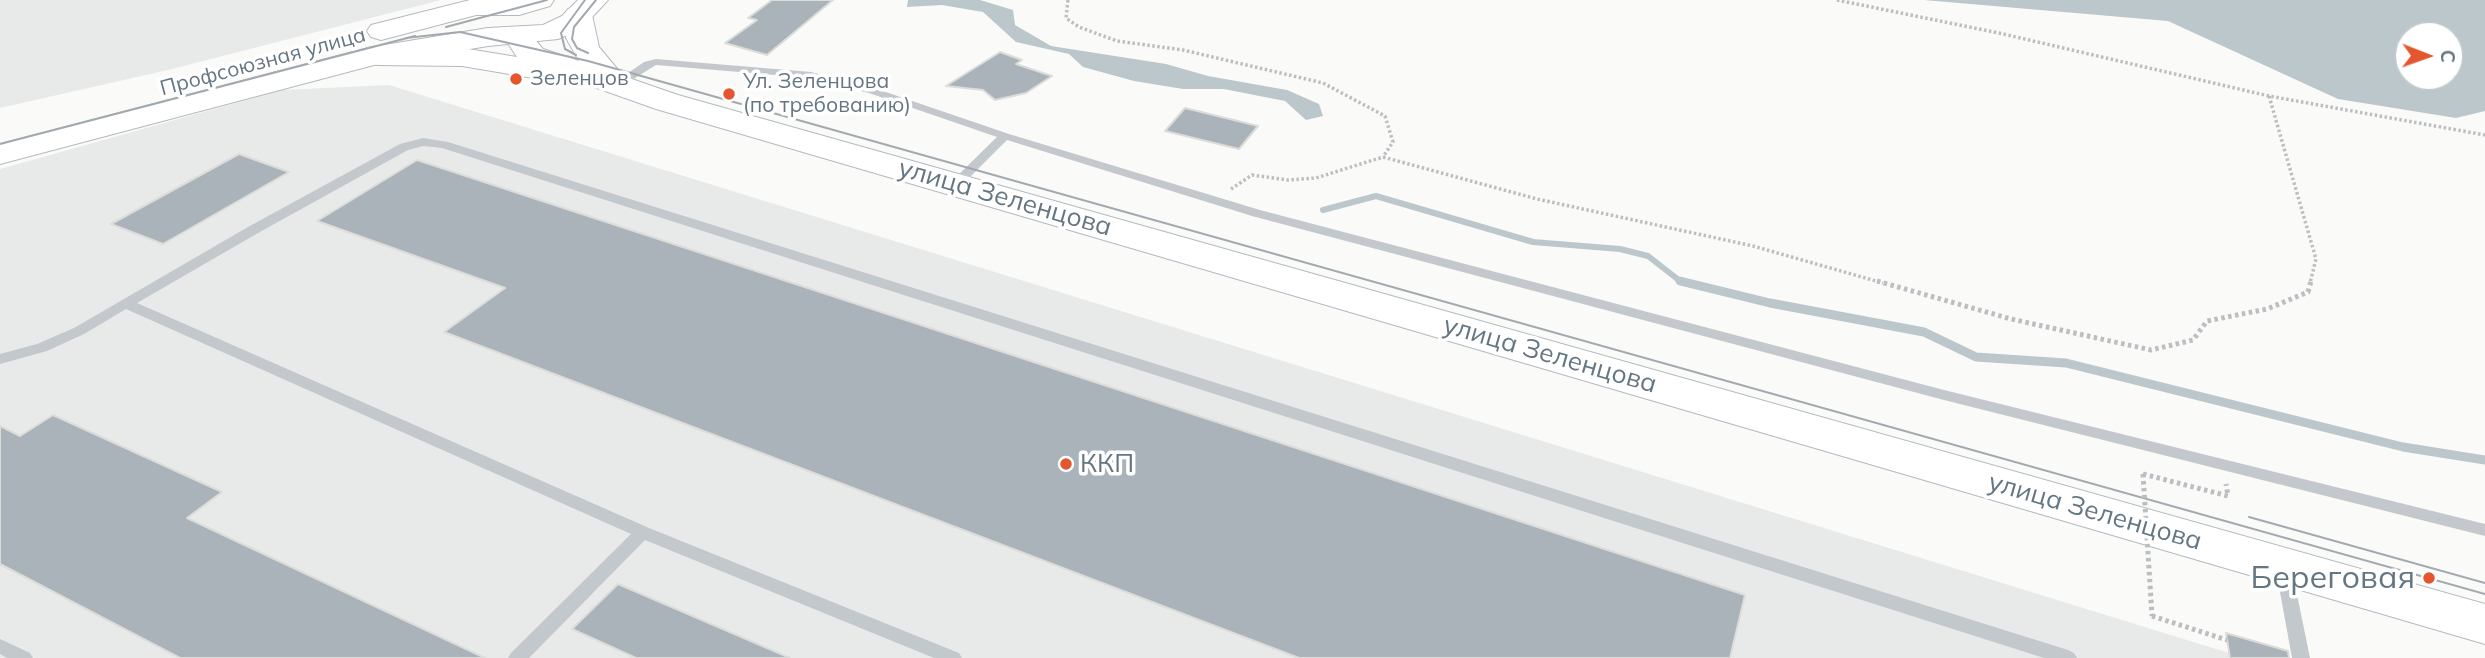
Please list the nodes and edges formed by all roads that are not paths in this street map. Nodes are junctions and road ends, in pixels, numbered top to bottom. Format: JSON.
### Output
{"nodes":[{"id":1,"x":586,"y":8,"type":"edge"},
{"id":2,"x":516,"y":12,"type":"edge"},
{"id":3,"x":372,"y":56,"type":"junction"},
{"id":4,"x":615,"y":86,"type":"junction"},
{"id":5,"x":0,"y":130,"type":"edge"},
{"id":6,"x":1005,"y":136,"type":"junction"},
{"id":7,"x":0,"y":154,"type":"edge"},
{"id":8,"x":956,"y":184,"type":"junction"},
{"id":9,"x":126,"y":304,"type":"junction"},
{"id":10,"x":0,"y":359,"type":"edge"},
{"id":11,"x":2485,"y":530,"type":"edge"},
{"id":12,"x":643,"y":532,"type":"junction"},
{"id":13,"x":2284,"y":567,"type":"junction"},
{"id":14,"x":2485,"y":624,"type":"edge"},
{"id":15,"x":0,"y":646,"type":"edge"},
{"id":16,"x":24,"y":658,"type":"edge"},
{"id":17,"x":517,"y":658,"type":"edge"},
{"id":18,"x":953,"y":658,"type":"edge"},
{"id":19,"x":2068,"y":658,"type":"edge"},
{"id":20,"x":2301,"y":658,"type":"edge"}],
"edges":[{"from":1,"to":2,"type":"main road"},
{"from":1,"to":2,"type":"main road","name":"Профсоюзная улица"},
{"from":1,"to":4,"type":"main road"},
{"from":2,"to":3,"type":"main road","name":"Профсоюзная улица"},
{"from":2,"to":4,"type":"main road","name":"улица Зеленцова"},
{"from":2,"to":5,"type":"main road","name":"Профсоюзная улица"},
{"from":3,"to":4,"type":"main road"},
{"from":3,"to":7,"type":"main road","name":"Профсоюзная улица"},
{"from":4,"to":6,"type":"lane"},
{"from":4,"to":8,"type":"main road","name":"улица Зеленцова"},
{"from":6,"to":8,"type":"lane"},
{"from":6,"to":11,"type":"lane"},
{"from":8,"to":13,"type":"main road","name":"улица Зеленцова"},
{"from":9,"to":10,"type":"lane"},
{"from":9,"to":12,"type":"lane"},
{"from":9,"to":19,"type":"lane"},
{"from":12,"to":17,"type":"lane"},
{"from":12,"to":18,"type":"lane"},
{"from":13,"to":14,"type":"main road","name":"улица Зеленцова"},
{"from":13,"to":20,"type":"lane"},
{"from":15,"to":16,"type":"lane"}]}
